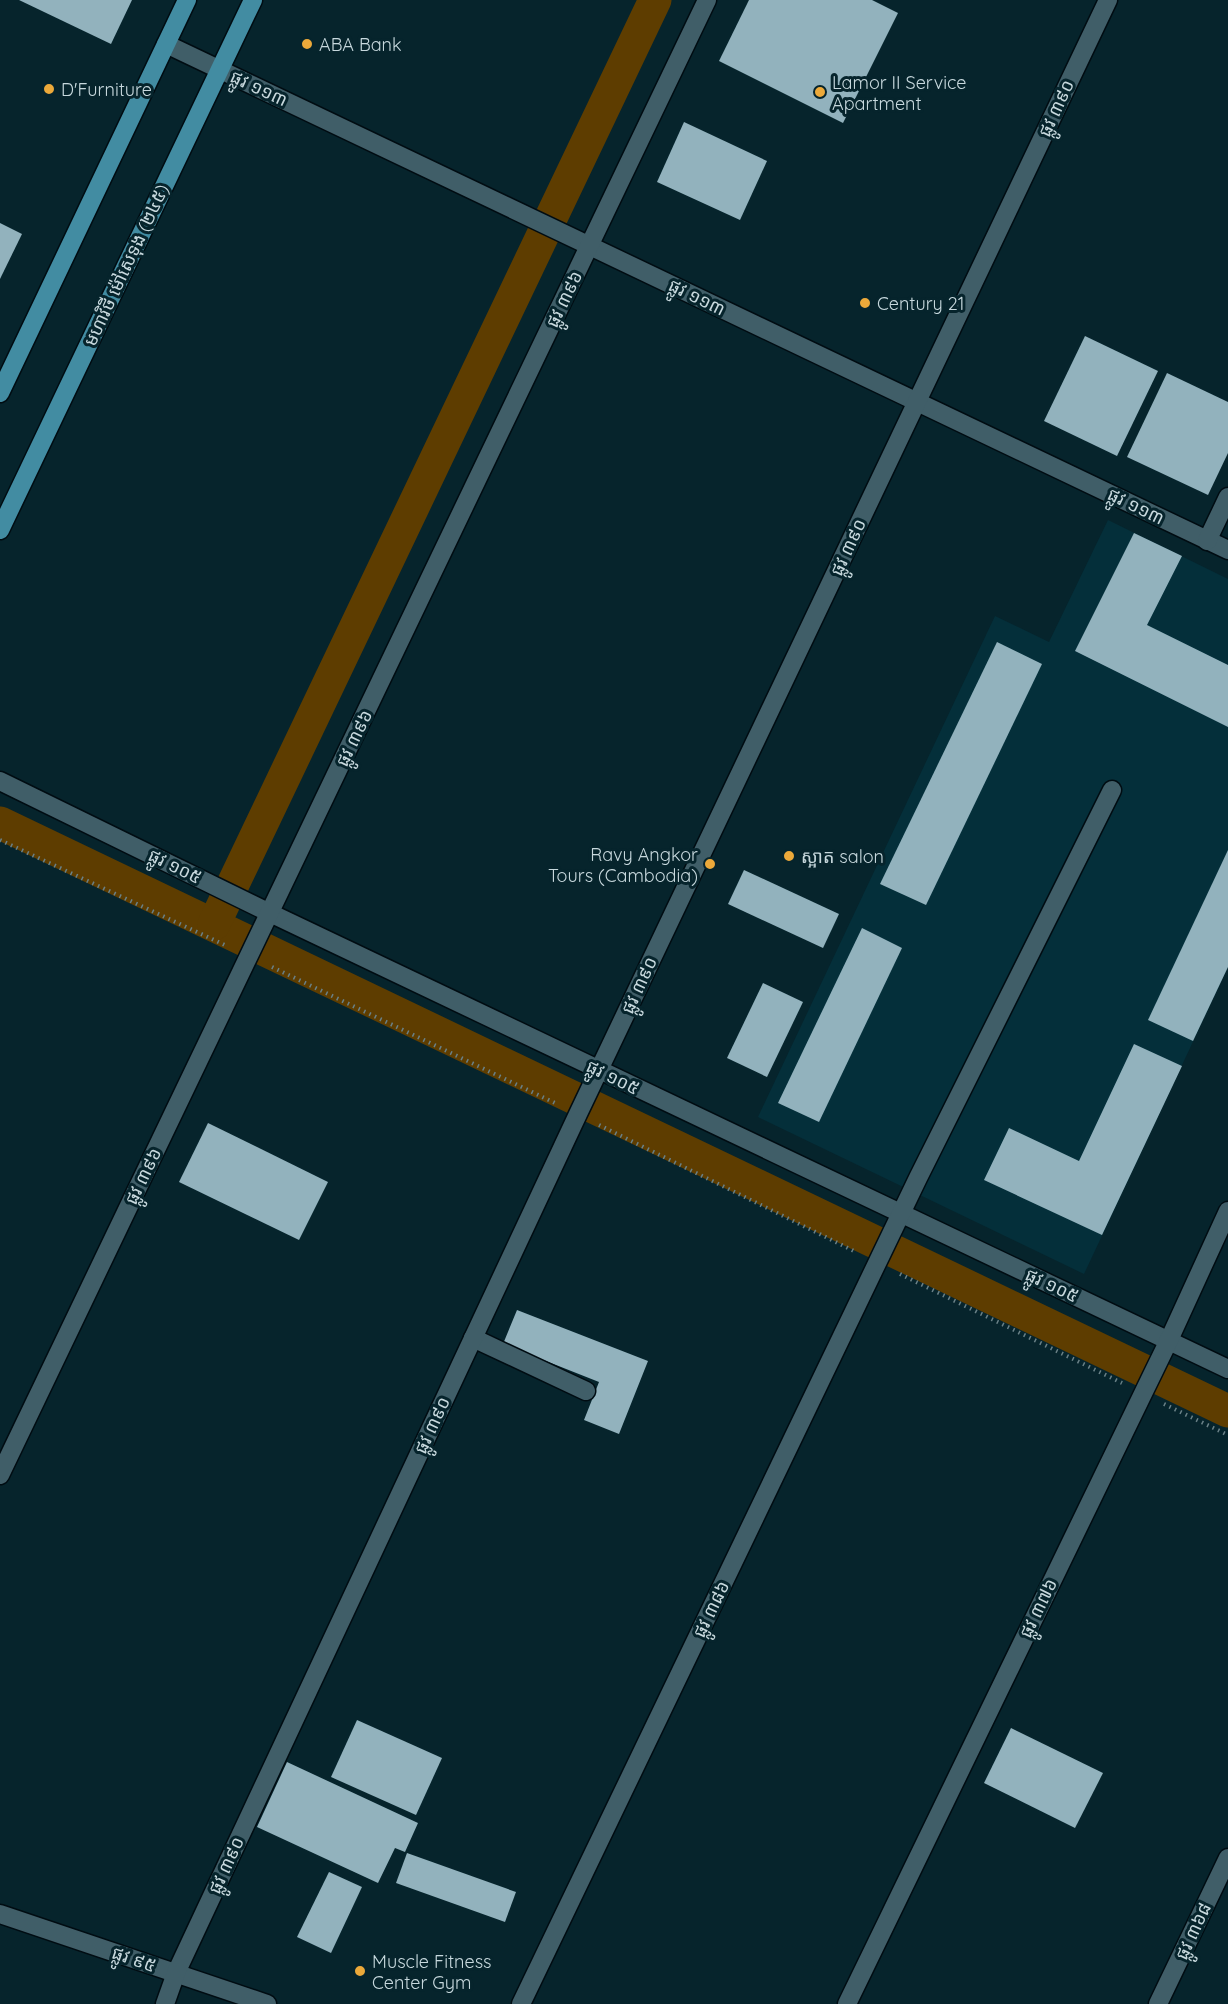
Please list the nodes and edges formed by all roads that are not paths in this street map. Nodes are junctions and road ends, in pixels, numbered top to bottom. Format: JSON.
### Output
{"nodes":[{"id":1,"x":188,"y":0,"type":"edge"},
{"id":2,"x":253,"y":0,"type":"edge"},
{"id":3,"x":707,"y":0,"type":"edge"},
{"id":4,"x":1108,"y":0,"type":"edge"},
{"id":5,"x":166,"y":44,"type":"junction"},
{"id":6,"x":219,"y":69,"type":"junction"},
{"id":7,"x":590,"y":245,"type":"junction"},
{"id":8,"x":0,"y":393,"type":"edge"},
{"id":9,"x":917,"y":401,"type":"junction"},
{"id":10,"x":1228,"y":497,"type":"edge"},
{"id":11,"x":0,"y":530,"type":"edge"},
{"id":12,"x":1207,"y":541,"type":"junction"},
{"id":13,"x":1228,"y":550,"type":"edge"},
{"id":14,"x":0,"y":782,"type":"edge"},
{"id":15,"x":1113,"y":790,"type":"dead end"},
{"id":16,"x":267,"y":920,"type":"junction"},
{"id":17,"x":595,"y":1077,"type":"junction"},
{"id":18,"x":1228,"y":1211,"type":"edge"},
{"id":19,"x":902,"y":1214,"type":"junction"},
{"id":20,"x":473,"y":1338,"type":"junction"},
{"id":21,"x":1169,"y":1340,"type":"junction"},
{"id":22,"x":1228,"y":1369,"type":"edge"},
{"id":23,"x":586,"y":1391,"type":"dead end"},
{"id":24,"x":0,"y":1475,"type":"edge"},
{"id":25,"x":1228,"y":1857,"type":"edge"},
{"id":26,"x":0,"y":1914,"type":"edge"},
{"id":27,"x":176,"y":1973,"type":"junction"},
{"id":28,"x":165,"y":2004,"type":"edge"},
{"id":29,"x":267,"y":2004,"type":"edge"},
{"id":30,"x":521,"y":2004,"type":"edge"},
{"id":31,"x":847,"y":2004,"type":"edge"},
{"id":32,"x":1158,"y":2004,"type":"edge"}],
"edges":[{"from":1,"to":5,"type":"main road"},
{"from":2,"to":6,"type":"main road","name":"មហាវិថី ម៉ៅសេទុង (២៤៥)"},
{"from":3,"to":7,"type":"street","name":"ផ្លូវ ៣៩៦"},
{"from":4,"to":9,"type":"street","name":"ផ្លូវ ៣៩០"},
{"from":5,"to":6,"type":"street","name":"ផ្លូវ ១១៣"},
{"from":5,"to":8,"type":"main road"},
{"from":6,"to":7,"type":"street","name":"ផ្លូវ ១១៣"},
{"from":6,"to":11,"type":"main road","name":"មហាវិថី ម៉ៅសេទុង (២៤៥)"},
{"from":7,"to":9,"type":"street","name":"ផ្លូវ ១១៣"},
{"from":7,"to":16,"type":"street","name":"ផ្លូវ ៣៩៦"},
{"from":9,"to":12,"type":"street","name":"ផ្លូវ ១១៣"},
{"from":9,"to":17,"type":"street","name":"ផ្លូវ ៣៩០"},
{"from":10,"to":12,"type":"street"},
{"from":12,"to":13,"type":"street","name":"ផ្លូវ ១១៣"},
{"from":14,"to":16,"type":"street","name":"ផ្លូវ ១០៥"},
{"from":15,"to":19,"type":"street","name":"ផ្លូវ ៣៨៦"},
{"from":16,"to":17,"type":"street","name":"ផ្លូវ ១០៥"},
{"from":16,"to":24,"type":"street","name":"ផ្លូវ ៣៩៦"},
{"from":17,"to":19,"type":"street","name":"ផ្លូវ ១០៥"},
{"from":17,"to":20,"type":"street","name":"ផ្លូវ ៣៩០"},
{"from":18,"to":21,"type":"street","name":"ផ្លូវ ៣៧៦"},
{"from":19,"to":21,"type":"street","name":"ផ្លូវ ១០៥"},
{"from":19,"to":30,"type":"street","name":"ផ្លូវ ៣៨៦"},
{"from":20,"to":23,"type":"street"},
{"from":20,"to":27,"type":"street","name":"ផ្លូវ ៣៩០"},
{"from":21,"to":22,"type":"street","name":"ផ្លូវ ១០៥"},
{"from":21,"to":31,"type":"street","name":"ផ្លូវ ៣៧៦"},
{"from":25,"to":32,"type":"street","name":"ផ្លូវ ៣៦៨"},
{"from":26,"to":27,"type":"street","name":"ផ្លូវ ៩៥"},
{"from":27,"to":28,"type":"street","name":"ផ្លូវ ៣៩០"},
{"from":27,"to":29,"type":"street","name":"ផ្លូវ ៩៥"}]}
